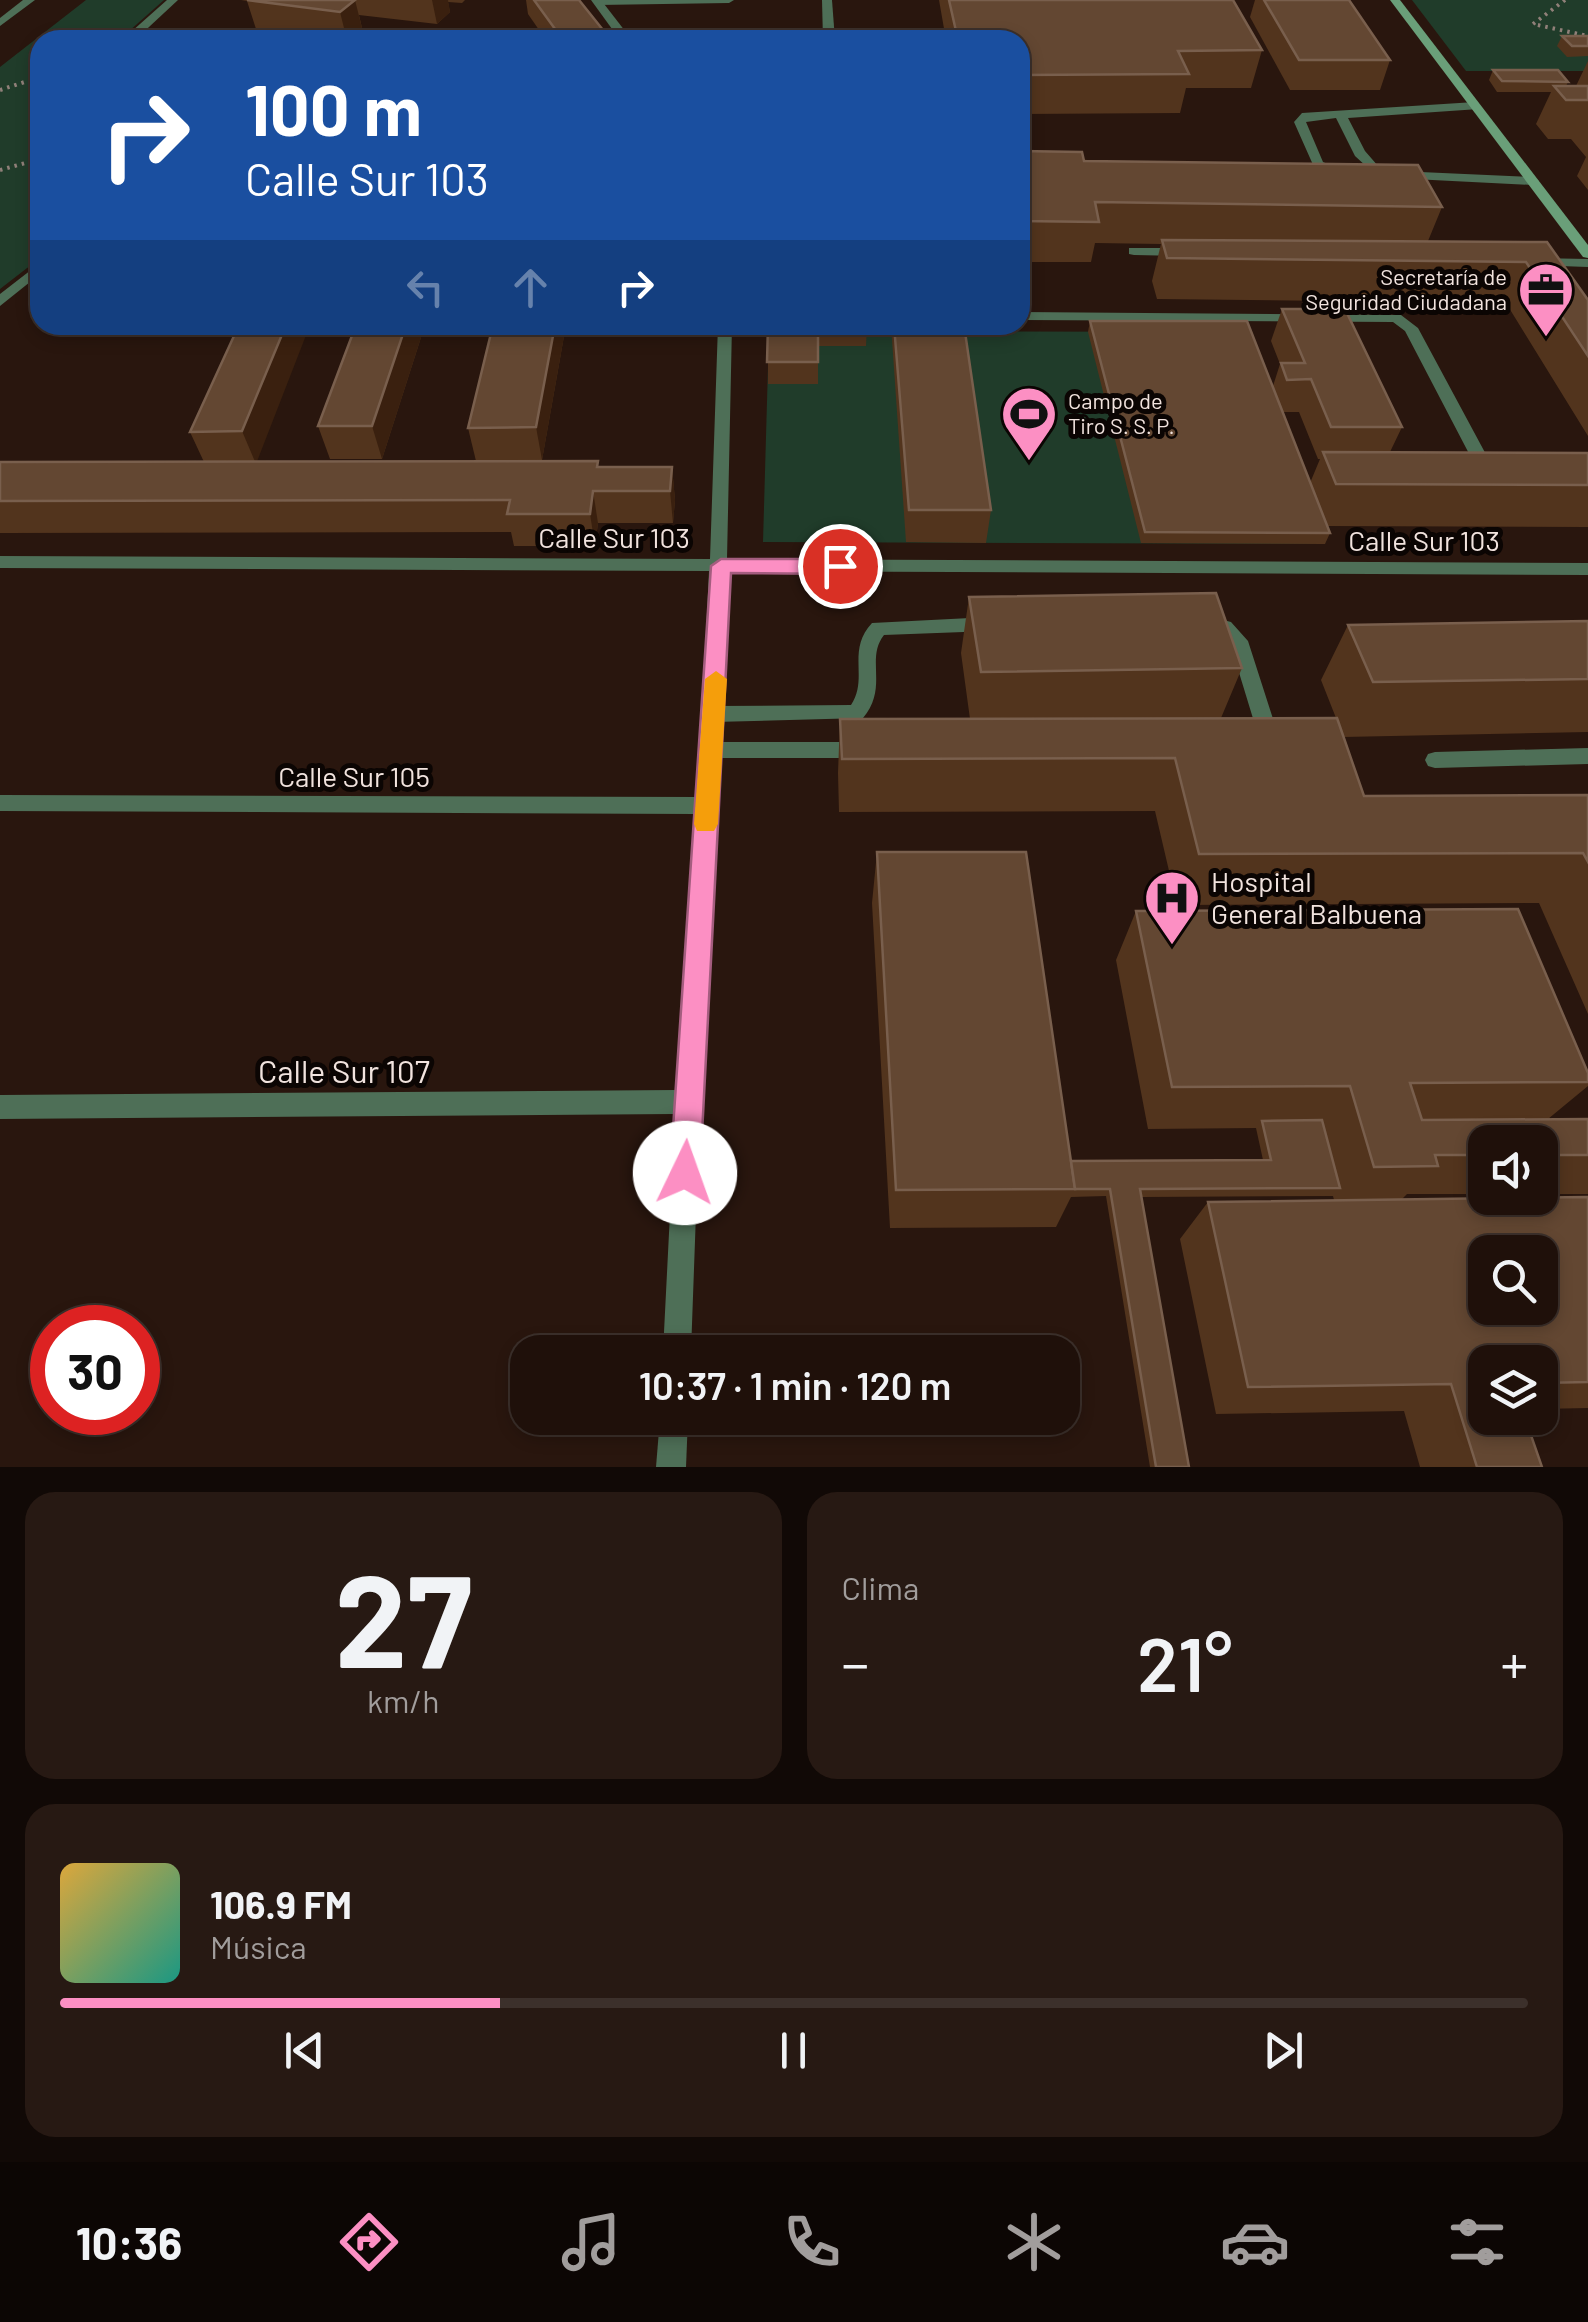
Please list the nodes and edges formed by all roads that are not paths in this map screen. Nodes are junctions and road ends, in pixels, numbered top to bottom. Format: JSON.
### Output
{"nodes":[{"id":1,"x":30,"y":0,"type":"edge"},
{"id":2,"x":172,"y":0,"type":"edge"},
{"id":3,"x":729,"y":0,"type":"edge"},
{"id":4,"x":827,"y":0,"type":"edge"},
{"id":5,"x":1395,"y":0,"type":"edge"},
{"id":6,"x":597,"y":1,"type":"edge"},
{"id":7,"x":0,"y":23,"type":"edge"},
{"id":8,"x":139,"y":30,"type":"edge"},
{"id":9,"x":619,"y":30,"type":"edge"},
{"id":10,"x":828,"y":30,"type":"edge"},
{"id":11,"x":1475,"y":106,"type":"junction"},
{"id":12,"x":1340,"y":114,"type":"junction"},
{"id":13,"x":1379,"y":174,"type":"junction"},
{"id":14,"x":1533,"y":181,"type":"junction"},
{"id":15,"x":1134,"y":250,"type":"dead end"},
{"id":16,"x":1192,"y":252,"type":"edge"},
{"id":17,"x":1588,"y":254,"type":"edge"},
{"id":18,"x":1515,"y":261,"type":"edge"},
{"id":19,"x":1588,"y":264,"type":"edge"},
{"id":20,"x":30,"y":276,"type":"edge"},
{"id":21,"x":0,"y":302,"type":"edge"},
{"id":22,"x":1030,"y":316,"type":"edge"},
{"id":23,"x":725,"y":335,"type":"edge"},
{"id":24,"x":1512,"y":477,"type":"edge"},
{"id":25,"x":0,"y":562,"type":"edge"},
{"id":26,"x":721,"y":566,"type":"junction"},
{"id":27,"x":1588,"y":569,"type":"edge"},
{"id":28,"x":1188,"y":622,"type":"edge"},
{"id":29,"x":1010,"y":624,"type":"edge"},
{"id":30,"x":714,"y":714,"type":"junction"},
{"id":31,"x":1244,"y":746,"type":"edge"},
{"id":32,"x":712,"y":750,"type":"junction"},
{"id":33,"x":894,"y":750,"type":"edge"},
{"id":34,"x":1588,"y":756,"type":"edge"},
{"id":35,"x":1435,"y":760,"type":"dead end"},
{"id":36,"x":0,"y":803,"type":"edge"},
{"id":37,"x":707,"y":806,"type":"junction"},
{"id":38,"x":688,"y":1102,"type":"junction"},
{"id":39,"x":0,"y":1107,"type":"edge"},
{"id":40,"x":677,"y":1335,"type":"edge"},
{"id":41,"x":673,"y":1435,"type":"edge"},
{"id":42,"x":671,"y":1467,"type":"edge"}],
"edges":[{"from":1,"to":7,"type":"street"},
{"from":2,"to":8,"type":"street"},
{"from":3,"to":6,"type":"street"},
{"from":4,"to":10,"type":"street"},
{"from":5,"to":11,"type":"street"},
{"from":6,"to":9,"type":"street"},
{"from":11,"to":12,"type":"street"},
{"from":11,"to":14,"type":"street"},
{"from":12,"to":13,"type":"street"},
{"from":12,"to":13,"type":"street"},
{"from":13,"to":14,"type":"street"},
{"from":14,"to":17,"type":"street"},
{"from":15,"to":16,"type":"street"},
{"from":18,"to":19,"type":"street"},
{"from":20,"to":21,"type":"street"},
{"from":22,"to":24,"type":"street"},
{"from":23,"to":26,"type":"street"},
{"from":25,"to":26,"type":"street","name":"Calle Sur 103"},
{"from":26,"to":27,"type":"street","name":"Calle Sur 103"},
{"from":26,"to":30,"type":"street"},
{"from":28,"to":31,"type":"street"},
{"from":29,"to":30,"type":"street"},
{"from":30,"to":32,"type":"street"},
{"from":32,"to":33,"type":"street"},
{"from":32,"to":37,"type":"street"},
{"from":34,"to":35,"type":"street"},
{"from":36,"to":37,"type":"street","name":"Calle Sur 105"},
{"from":37,"to":38,"type":"street"},
{"from":38,"to":39,"type":"street","name":"Calle Sur 107"},
{"from":38,"to":40,"type":"street"},
{"from":41,"to":42,"type":"street"}]}
